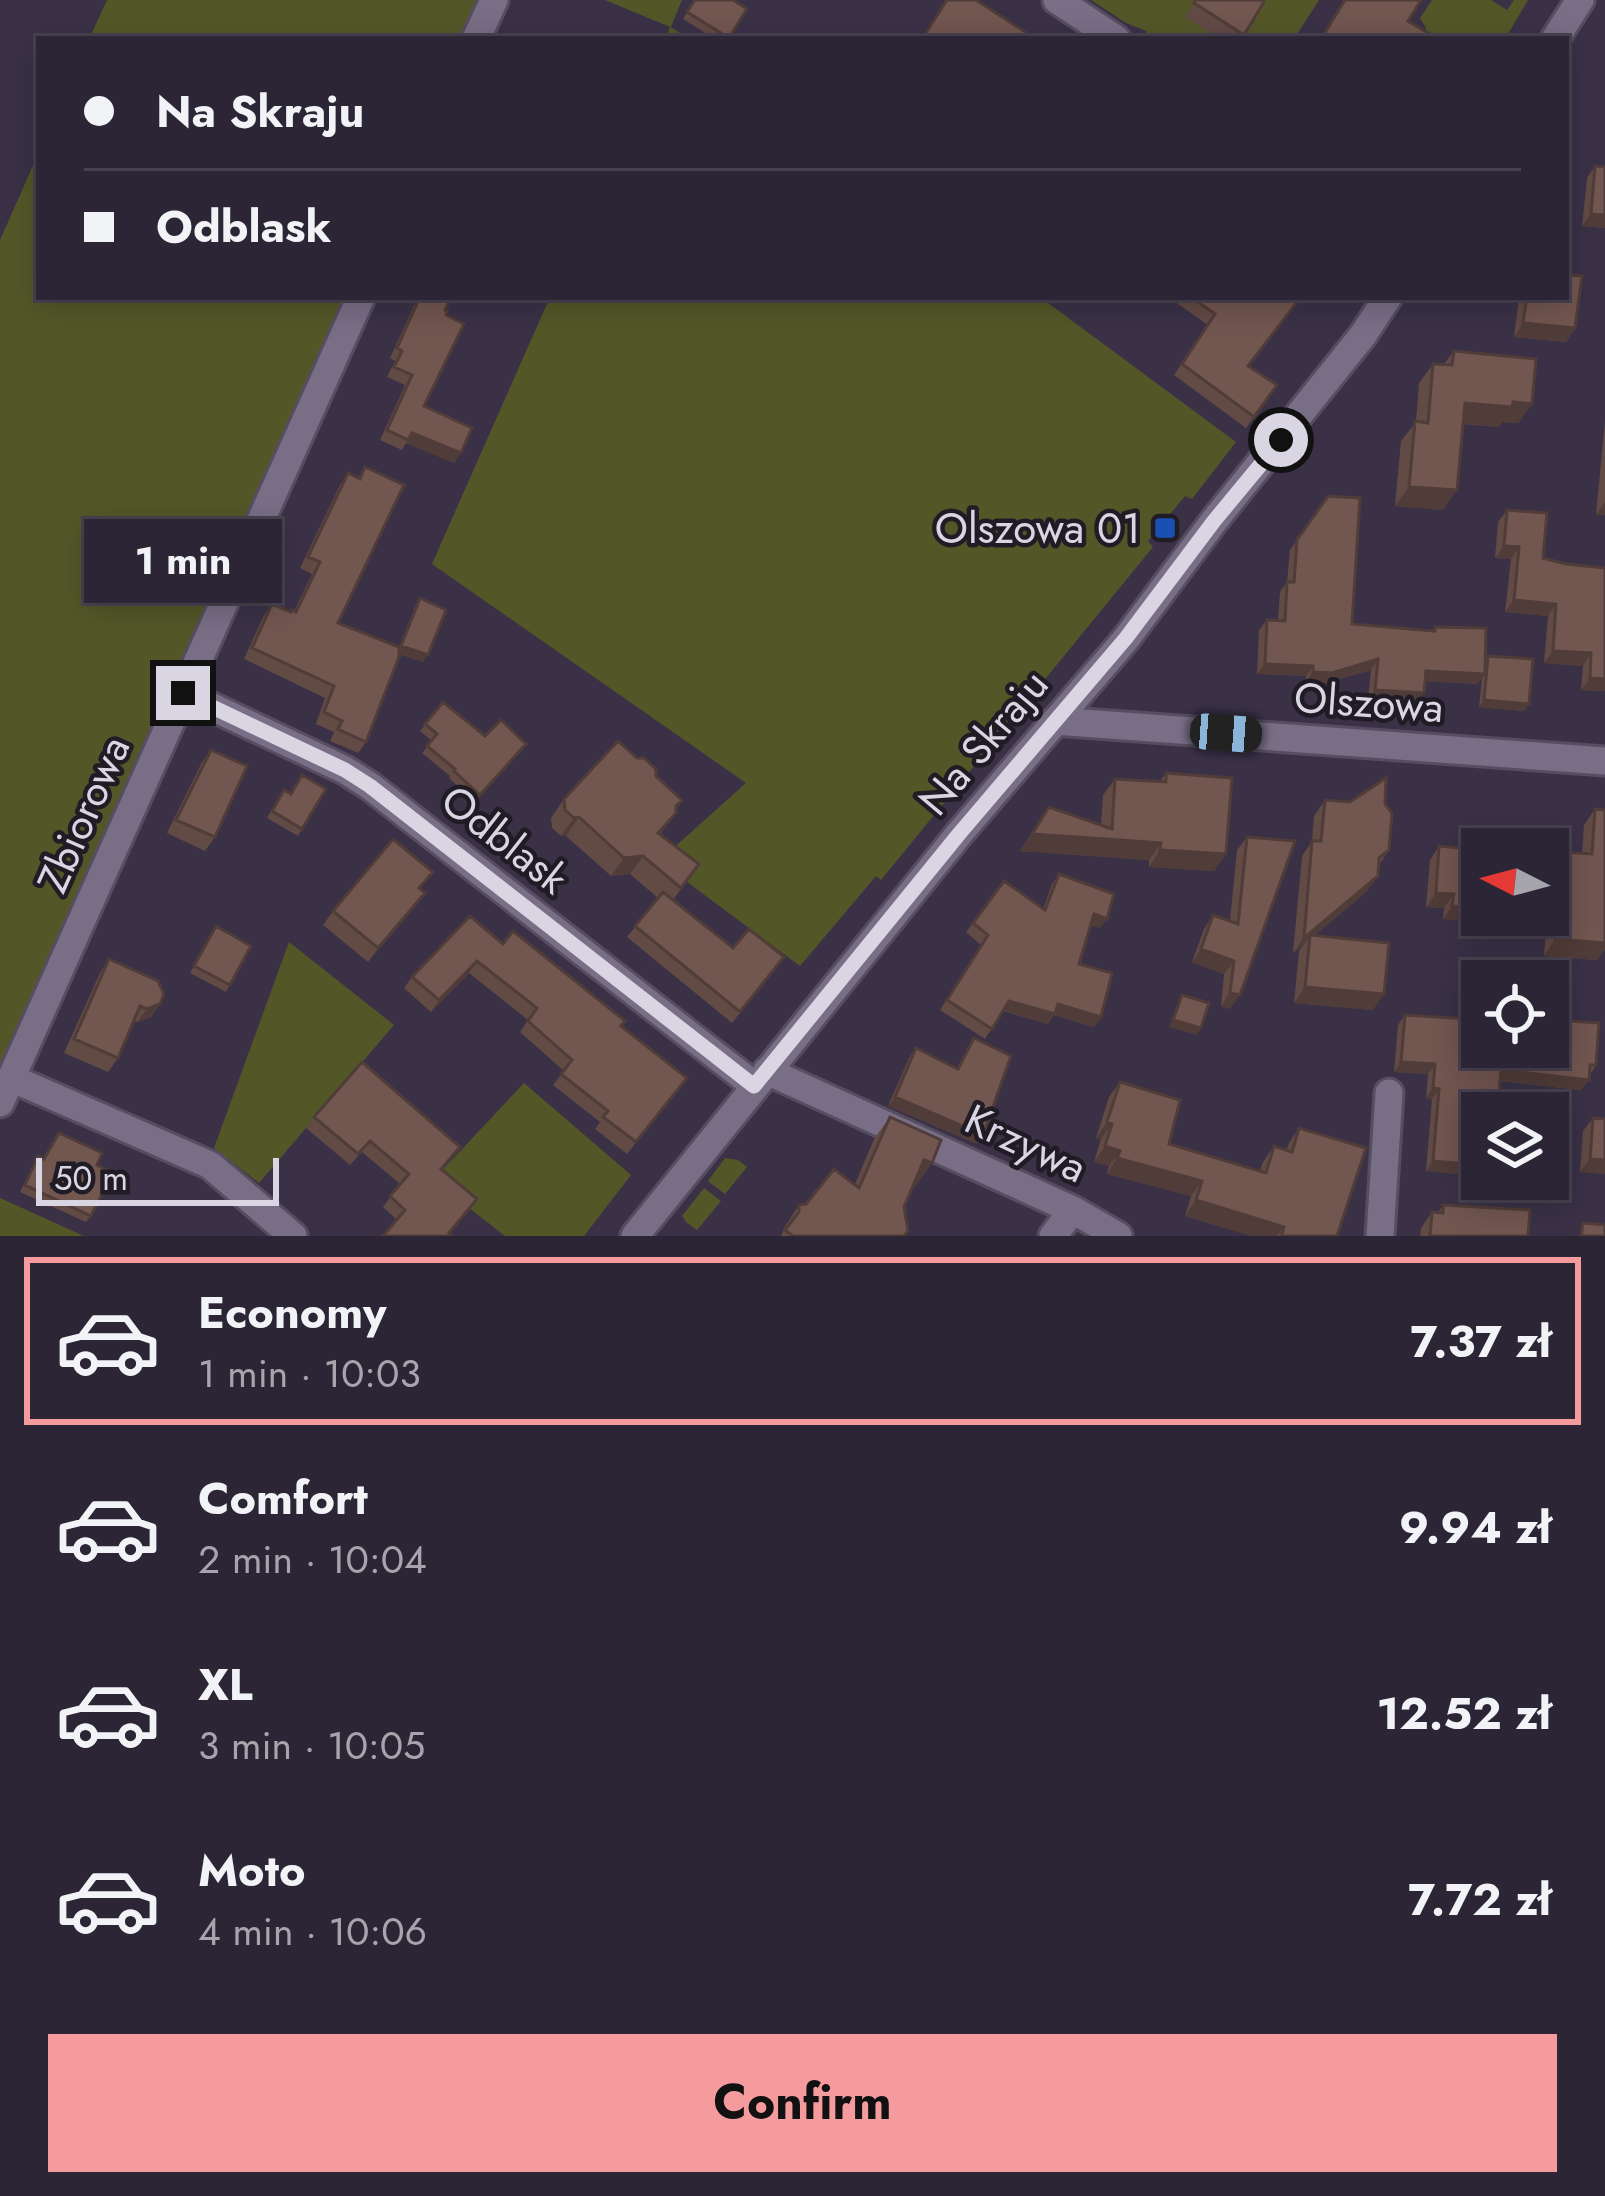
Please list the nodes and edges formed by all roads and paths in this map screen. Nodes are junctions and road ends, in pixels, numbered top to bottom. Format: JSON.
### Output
{"nodes":[{"id":1,"x":494,"y":0,"type":"edge"},
{"id":2,"x":1057,"y":0,"type":"edge"},
{"id":3,"x":1580,"y":0,"type":"edge"},
{"id":4,"x":477,"y":36,"type":"edge"},
{"id":5,"x":1111,"y":36,"type":"edge"},
{"id":6,"x":1557,"y":36,"type":"edge"},
{"id":7,"x":360,"y":300,"type":"edge"},
{"id":8,"x":1386,"y":300,"type":"edge"},
{"id":9,"x":183,"y":693,"type":"junction"},
{"id":10,"x":1055,"y":721,"type":"junction"},
{"id":11,"x":1605,"y":761,"type":"edge"},
{"id":12,"x":760,"y":1078,"type":"junction"},
{"id":13,"x":6,"y":1090,"type":"edge"},
{"id":14,"x":1390,"y":1093,"type":"dead end"},
{"id":15,"x":1073,"y":1210,"type":"junction"},
{"id":16,"x":293,"y":1236,"type":"edge"},
{"id":17,"x":635,"y":1236,"type":"edge"},
{"id":18,"x":1053,"y":1236,"type":"edge"},
{"id":19,"x":1118,"y":1236,"type":"edge"},
{"id":20,"x":1380,"y":1236,"type":"edge"}],
"edges":[{"from":1,"to":4,"type":"street"},
{"from":2,"to":5,"type":"street"},
{"from":3,"to":6,"type":"street"},
{"from":7,"to":9,"type":"street","name":"Zbiorowa"},
{"from":8,"to":10,"type":"street","name":"Na Skraju"},
{"from":9,"to":12,"type":"street","name":"Odblask"},
{"from":9,"to":13,"type":"street","name":"Zbiorowa"},
{"from":10,"to":11,"type":"street","name":"Olszowa"},
{"from":10,"to":12,"type":"street","name":"Na Skraju"},
{"from":12,"to":15,"type":"street","name":"Krzywa"},
{"from":12,"to":17,"type":"street","name":"Na Skraju"},
{"from":13,"to":16,"type":"street"},
{"from":14,"to":20,"type":"street"},
{"from":15,"to":18,"type":"street"},
{"from":15,"to":19,"type":"street","name":"Krzywa"}]}
